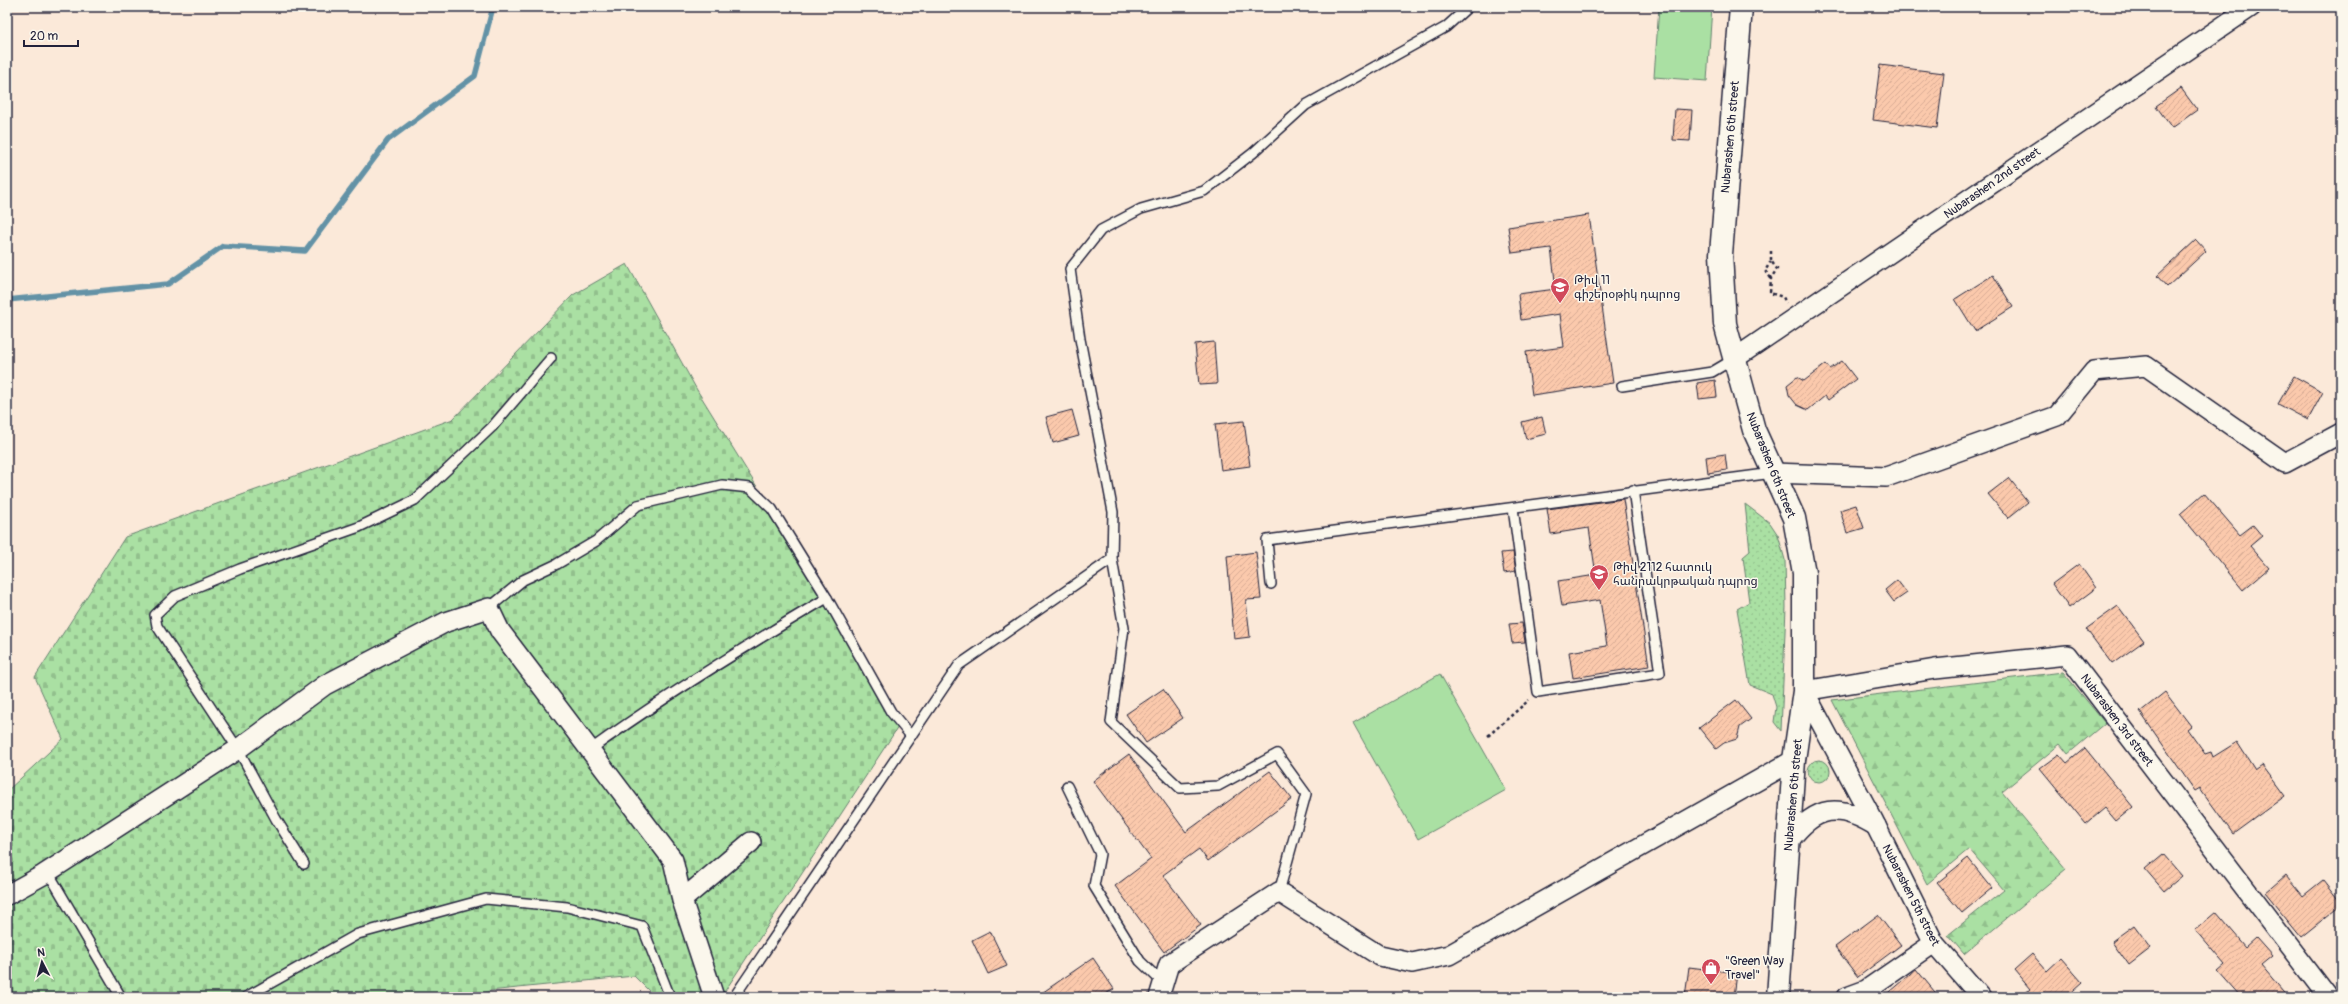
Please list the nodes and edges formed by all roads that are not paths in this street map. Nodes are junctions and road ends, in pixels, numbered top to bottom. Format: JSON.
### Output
{"nodes":[{"id":1,"x":1468,"y":7,"type":"edge"},
{"id":2,"x":1742,"y":7,"type":"edge"},
{"id":3,"x":2251,"y":7,"type":"edge"},
{"id":4,"x":552,"y":358,"type":"dead end"},
{"id":5,"x":1734,"y":359,"type":"junction"},
{"id":6,"x":1622,"y":386,"type":"dead end"},
{"id":7,"x":2341,"y":433,"type":"edge"},
{"id":8,"x":1773,"y":473,"type":"junction"},
{"id":9,"x":1633,"y":490,"type":"junction"},
{"id":10,"x":1513,"y":508,"type":"junction"},
{"id":11,"x":1112,"y":558,"type":"junction"},
{"id":12,"x":1271,"y":584,"type":"dead end"},
{"id":13,"x":827,"y":598,"type":"junction"},
{"id":14,"x":489,"y":608,"type":"junction"},
{"id":15,"x":1804,"y":691,"type":"junction"},
{"id":16,"x":912,"y":736,"type":"junction"},
{"id":17,"x":238,"y":749,"type":"junction"},
{"id":18,"x":590,"y":750,"type":"junction"},
{"id":19,"x":1794,"y":760,"type":"junction"},
{"id":20,"x":1067,"y":786,"type":"dead end"},
{"id":21,"x":1876,"y":826,"type":"junction"},
{"id":22,"x":1789,"y":841,"type":"junction"},
{"id":23,"x":751,"y":842,"type":"dead end"},
{"id":24,"x":304,"y":864,"type":"dead end"},
{"id":25,"x":48,"y":872,"type":"junction"},
{"id":26,"x":1279,"y":892,"type":"junction"},
{"id":27,"x":7,"y":895,"type":"edge"},
{"id":28,"x":682,"y":900,"type":"junction"},
{"id":29,"x":1934,"y":943,"type":"junction"},
{"id":30,"x":1161,"y":990,"type":"edge"},
{"id":31,"x":121,"y":997,"type":"edge"},
{"id":32,"x":246,"y":997,"type":"edge"},
{"id":33,"x":670,"y":997,"type":"edge"},
{"id":34,"x":714,"y":997,"type":"edge"},
{"id":35,"x":734,"y":997,"type":"edge"},
{"id":36,"x":1778,"y":997,"type":"edge"},
{"id":37,"x":1847,"y":997,"type":"edge"},
{"id":38,"x":1981,"y":997,"type":"edge"},
{"id":39,"x":2328,"y":997,"type":"edge"}],
"edges":[{"from":1,"to":11,"type":"lane"},
{"from":2,"to":5,"type":"main road","name":"Nubarashen 6th street"},
{"from":3,"to":5,"type":"street","name":"Nubarashen 2nd street"},
{"from":4,"to":17,"type":"lane"},
{"from":5,"to":6,"type":"lane"},
{"from":5,"to":8,"type":"main road","name":"Nubarashen 6th street"},
{"from":7,"to":8,"type":"street"},
{"from":8,"to":9,"type":"lane"},
{"from":8,"to":15,"type":"main road","name":"Nubarashen 6th street"},
{"from":9,"to":10,"type":"lane"},
{"from":9,"to":10,"type":"lane"},
{"from":10,"to":12,"type":"lane"},
{"from":11,"to":16,"type":"lane"},
{"from":11,"to":26,"type":"lane"},
{"from":13,"to":14,"type":"lane"},
{"from":13,"to":16,"type":"lane"},
{"from":13,"to":18,"type":"lane"},
{"from":14,"to":17,"type":"street"},
{"from":14,"to":18,"type":"street"},
{"from":15,"to":19,"type":"main road","name":"Nubarashen 6th street"},
{"from":15,"to":21,"type":"street","name":"Nubarashen 5th street"},
{"from":15,"to":39,"type":"street","name":"Nubarashen 3rd street"},
{"from":16,"to":35,"type":"lane"},
{"from":17,"to":24,"type":"lane"},
{"from":17,"to":25,"type":"street"},
{"from":18,"to":28,"type":"street"},
{"from":19,"to":22,"type":"main road","name":"Nubarashen 6th street"},
{"from":19,"to":26,"type":"street"},
{"from":20,"to":30,"type":"lane"},
{"from":21,"to":22,"type":"street"},
{"from":21,"to":29,"type":"street","name":"Nubarashen 5th street"},
{"from":22,"to":36,"type":"main road","name":"Nubarashen 6th street"},
{"from":23,"to":28,"type":"street"},
{"from":25,"to":27,"type":"street"},
{"from":25,"to":31,"type":"lane"},
{"from":26,"to":30,"type":"street"},
{"from":28,"to":34,"type":"street"},
{"from":29,"to":37,"type":"street"},
{"from":29,"to":38,"type":"street","name":"Nubarashen 5th street"},
{"from":32,"to":33,"type":"lane"}]}
